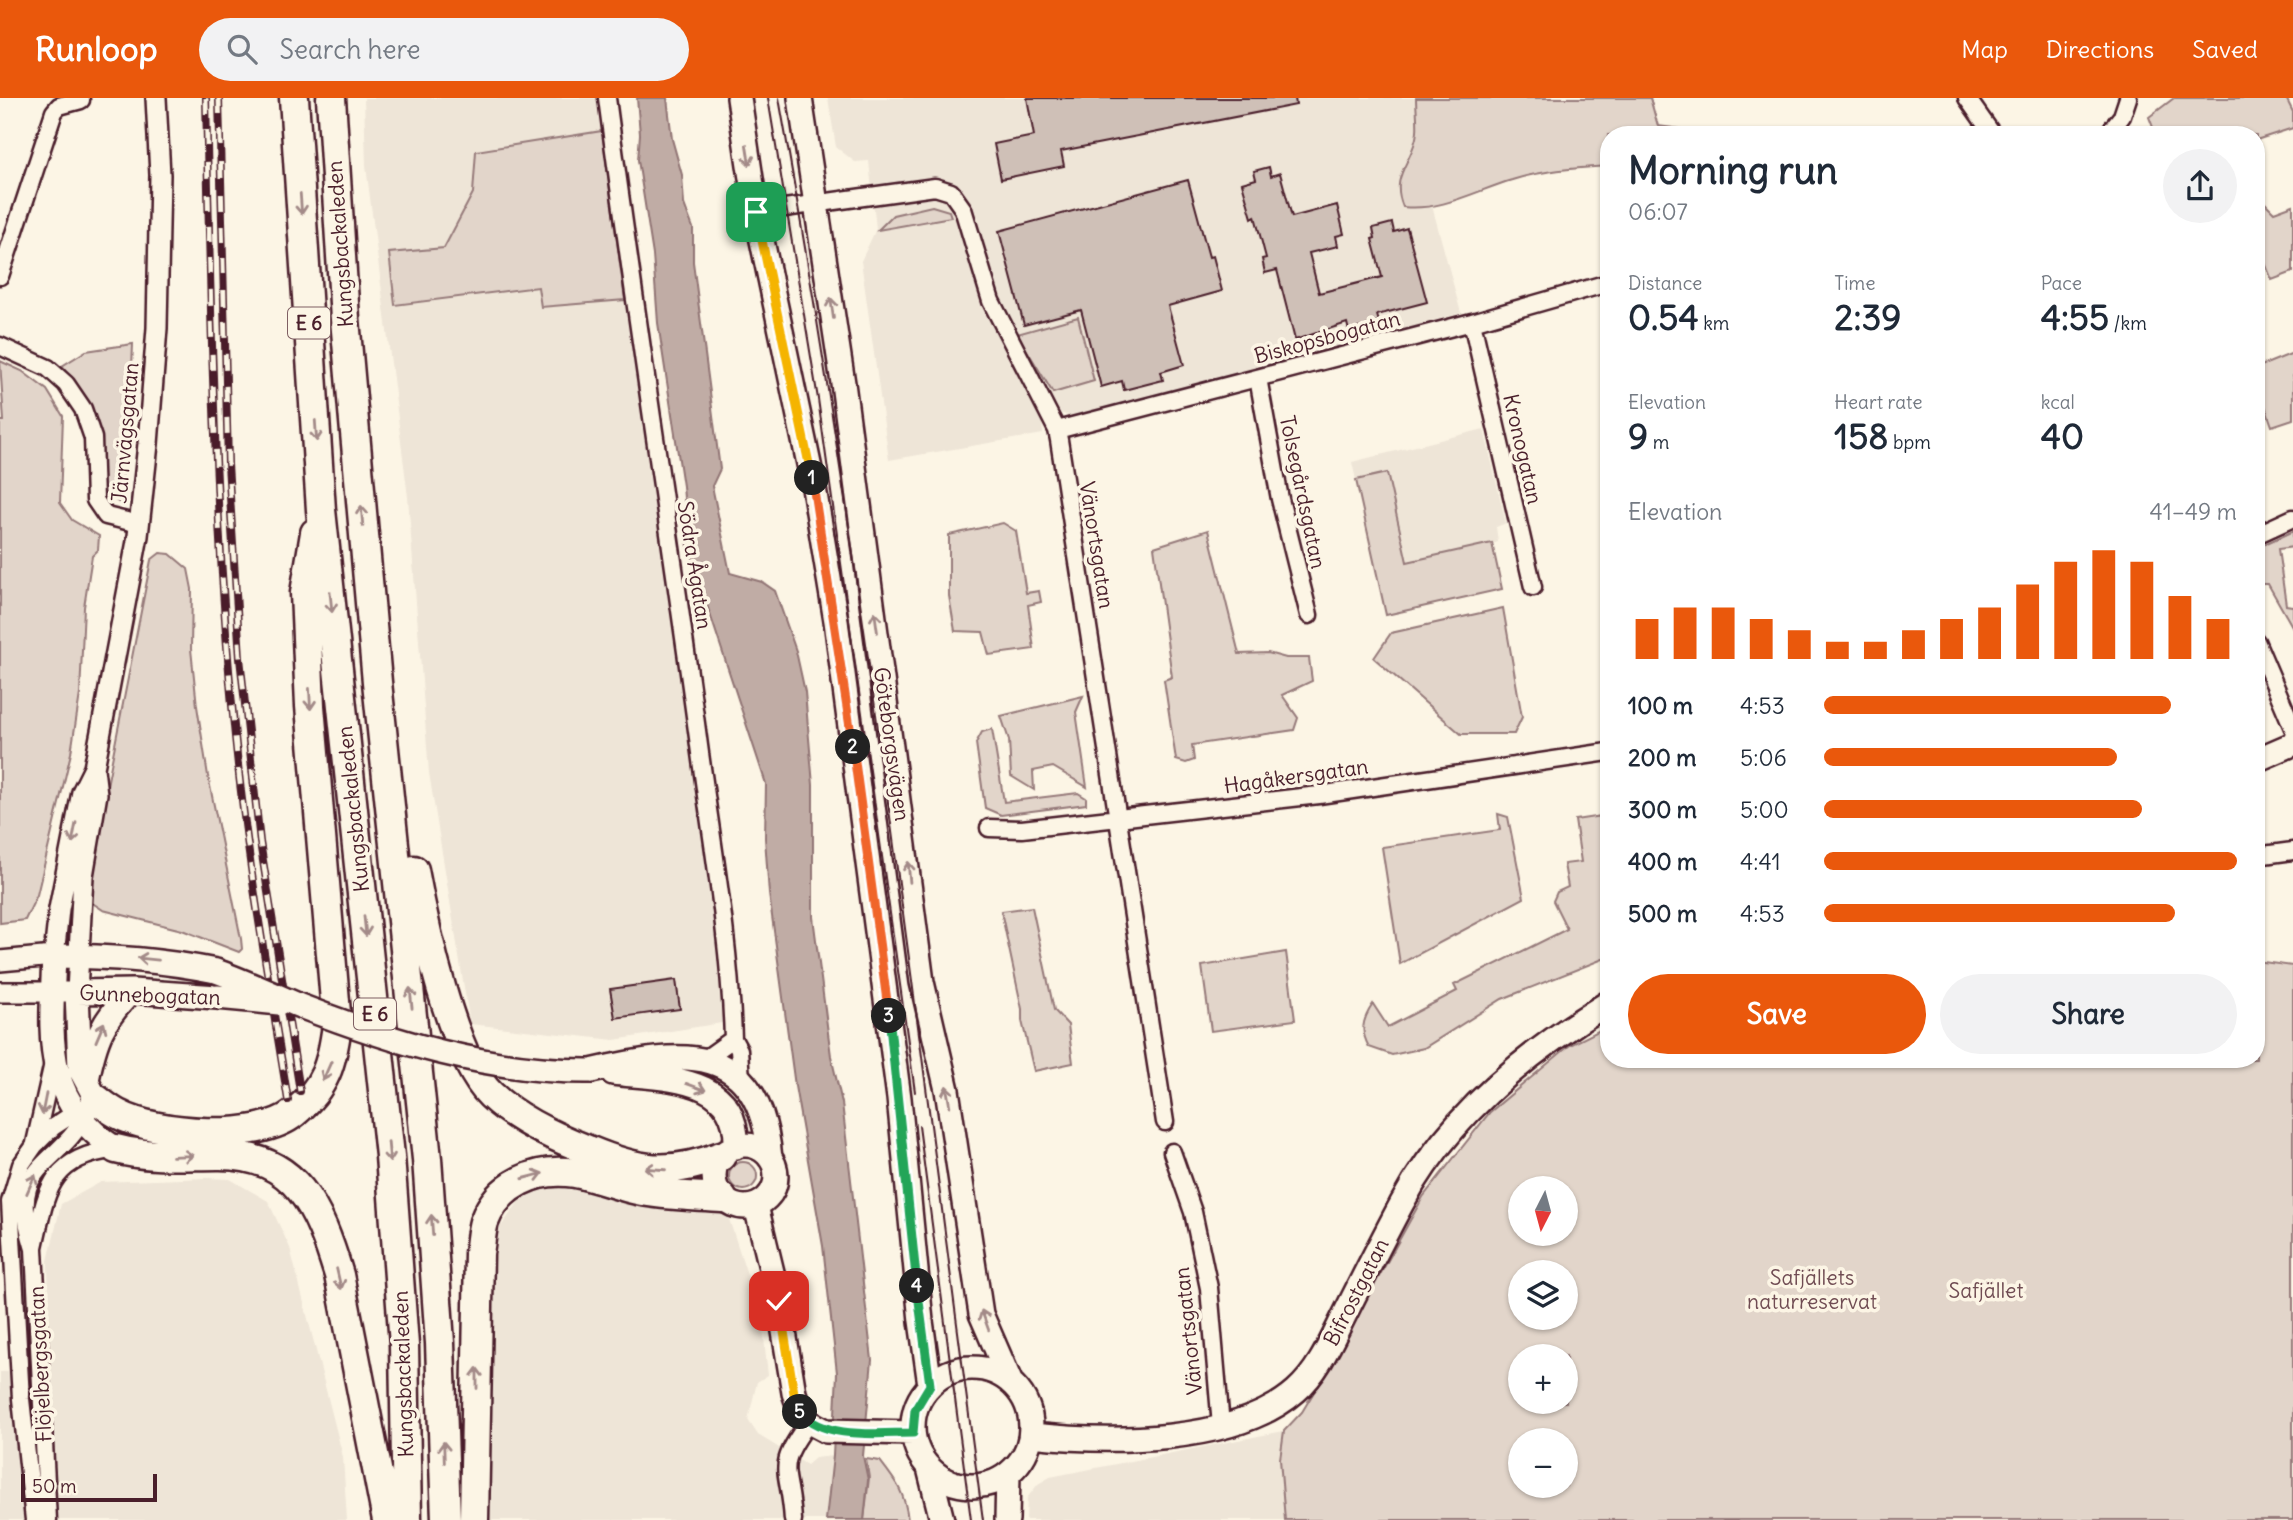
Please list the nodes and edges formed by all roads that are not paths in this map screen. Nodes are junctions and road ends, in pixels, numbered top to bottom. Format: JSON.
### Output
{"nodes":[{"id":1,"x":156,"y":98,"type":"edge"},
{"id":2,"x":294,"y":98,"type":"edge"},
{"id":3,"x":331,"y":98,"type":"edge"},
{"id":4,"x":607,"y":98,"type":"edge"},
{"id":5,"x":739,"y":98,"type":"edge"},
{"id":6,"x":800,"y":98,"type":"edge"},
{"id":7,"x":1967,"y":98,"type":"edge"},
{"id":8,"x":2128,"y":98,"type":"edge"},
{"id":9,"x":81,"y":100,"type":"dead end"},
{"id":10,"x":1987,"y":126,"type":"edge"},
{"id":11,"x":2114,"y":126,"type":"edge"},
{"id":12,"x":818,"y":204,"type":"junction"},
{"id":13,"x":756,"y":212,"type":"junction"},
{"id":14,"x":0,"y":275,"type":"edge"},
{"id":15,"x":1600,"y":285,"type":"edge"},
{"id":16,"x":1472,"y":322,"type":"junction"},
{"id":17,"x":0,"y":346,"type":"edge"},
{"id":18,"x":1258,"y":378,"type":"junction"},
{"id":19,"x":1057,"y":430,"type":"junction"},
{"id":20,"x":321,"y":510,"type":"junction"},
{"id":21,"x":2293,"y":518,"type":"edge"},
{"id":22,"x":139,"y":524,"type":"junction"},
{"id":23,"x":2265,"y":531,"type":"edge"},
{"id":24,"x":1534,"y":587,"type":"dead end"},
{"id":25,"x":1309,"y":615,"type":"dead end"},
{"id":26,"x":2265,"y":662,"type":"edge"},
{"id":27,"x":377,"y":681,"type":"junction"},
{"id":28,"x":2293,"y":728,"type":"edge"},
{"id":29,"x":2293,"y":744,"type":"edge"},
{"id":30,"x":1600,"y":753,"type":"edge"},
{"id":31,"x":2265,"y":756,"type":"edge"},
{"id":32,"x":94,"y":768,"type":"junction"},
{"id":33,"x":1117,"y":818,"type":"junction"},
{"id":34,"x":989,"y":828,"type":"dead end"},
{"id":35,"x":2293,"y":852,"type":"edge"},
{"id":36,"x":2265,"y":855,"type":"edge"},
{"id":37,"x":54,"y":956,"type":"junction"},
{"id":38,"x":78,"y":956,"type":"junction"},
{"id":39,"x":0,"y":961,"type":"edge"},
{"id":40,"x":0,"y":992,"type":"edge"},
{"id":41,"x":52,"y":992,"type":"junction"},
{"id":42,"x":77,"y":992,"type":"junction"},
{"id":43,"x":132,"y":992,"type":"junction"},
{"id":44,"x":300,"y":1005,"type":"junction"},
{"id":45,"x":1600,"y":1008,"type":"edge"},
{"id":46,"x":733,"y":1038,"type":"junction"},
{"id":47,"x":705,"y":1059,"type":"junction"},
{"id":48,"x":53,"y":1063,"type":"junction"},
{"id":49,"x":628,"y":1069,"type":"junction"},
{"id":50,"x":741,"y":1079,"type":"junction"},
{"id":51,"x":85,"y":1104,"type":"junction"},
{"id":52,"x":1165,"y":1122,"type":"dead end"},
{"id":53,"x":34,"y":1145,"type":"junction"},
{"id":54,"x":116,"y":1149,"type":"junction"},
{"id":55,"x":728,"y":1151,"type":"junction"},
{"id":56,"x":1172,"y":1152,"type":"dead end"},
{"id":57,"x":770,"y":1158,"type":"junction"},
{"id":58,"x":722,"y":1198,"type":"junction"},
{"id":59,"x":756,"y":1206,"type":"junction"},
{"id":60,"x":34,"y":1250,"type":"junction"},
{"id":61,"x":1011,"y":1383,"type":"junction"},
{"id":62,"x":930,"y":1385,"type":"junction"},
{"id":63,"x":818,"y":1426,"type":"junction"},
{"id":64,"x":1221,"y":1426,"type":"junction"},
{"id":65,"x":913,"y":1433,"type":"junction"},
{"id":66,"x":1031,"y":1435,"type":"junction"},
{"id":67,"x":929,"y":1468,"type":"junction"},
{"id":68,"x":1008,"y":1474,"type":"junction"},
{"id":69,"x":34,"y":1520,"type":"edge"},
{"id":70,"x":48,"y":1520,"type":"edge"},
{"id":71,"x":387,"y":1520,"type":"edge"},
{"id":72,"x":407,"y":1520,"type":"edge"},
{"id":73,"x":446,"y":1520,"type":"edge"},
{"id":74,"x":474,"y":1520,"type":"edge"},
{"id":75,"x":793,"y":1520,"type":"edge"},
{"id":76,"x":942,"y":1520,"type":"edge"},
{"id":77,"x":1007,"y":1520,"type":"edge"}],
"edges":[{"from":1,"to":22,"type":"street","name":"Järnvägsgatan"},
{"from":2,"to":20,"type":"highway","name":"Kungsbackaleden","number":"E 6","one_way":true},
{"from":27,"to":3,"type":"highway","name":"Kungsbackaleden","number":"E 6","one_way":true},
{"from":4,"to":46,"type":"street","name":"Södra Ågatan"},
{"from":5,"to":13,"type":"main road","name":"Göteborgsvägen","one_way":true},
{"from":6,"to":12,"type":"main road","name":"Göteborgsvägen"},
{"from":7,"to":10,"type":"street"},
{"from":8,"to":11,"type":"street"},
{"from":9,"to":14,"type":"street"},
{"from":12,"to":13,"type":"street","name":"Vänortsgatan"},
{"from":12,"to":19,"type":"street","name":"Vänortsgatan"},
{"from":61,"to":12,"type":"main road","name":"Göteborgsvägen","one_way":true},
{"from":13,"to":62,"type":"main road","name":"Göteborgsvägen"},
{"from":15,"to":16,"type":"street","name":"Biskopsbogatan"},
{"from":16,"to":18,"type":"street","name":"Biskopsbogatan"},
{"from":16,"to":24,"type":"street","name":"Kronogatan"},
{"from":17,"to":22,"type":"street"},
{"from":18,"to":19,"type":"street","name":"Biskopsbogatan"},
{"from":18,"to":25,"type":"street","name":"Tolsegårdsgatan"},
{"from":19,"to":33,"type":"street","name":"Vänortsgatan"},
{"from":20,"to":51,"type":"highway","one_way":true},
{"from":20,"to":72,"type":"highway","name":"Kungsbackaleden","number":"E 6","one_way":true},
{"from":21,"to":23,"type":"street"},
{"from":22,"to":32,"type":"street","name":"Järnvägsgatan"},
{"from":26,"to":28,"type":"street"},
{"from":55,"to":27,"type":"highway","one_way":true},
{"from":73,"to":27,"type":"highway","name":"Kungsbackaleden","number":"E 6","one_way":true},
{"from":29,"to":31,"type":"main road"},
{"from":30,"to":33,"type":"street","name":"Hagåkersgatan"},
{"from":32,"to":37,"type":"street","name":"Järnvägsgatan","one_way":true},
{"from":32,"to":38,"type":"street","name":"Järnvägsgatan"},
{"from":33,"to":34,"type":"street","name":"Hagåkersgatan"},
{"from":33,"to":52,"type":"street","name":"Vänortsgatan"},
{"from":35,"to":36,"type":"street"},
{"from":37,"to":38,"type":"main road","name":"Gunnebogatan"},
{"from":37,"to":39,"type":"street","name":"Gunnebogatan"},
{"from":37,"to":41,"type":"main road","name":"Flöjelbergsgatan"},
{"from":38,"to":42,"type":"street"},
{"from":44,"to":38,"type":"main road","name":"Gunnebogatan","one_way":true,"bridge":true},
{"from":40,"to":41,"type":"street","name":"Gunnebogatan"},
{"from":41,"to":42,"type":"street","name":"Gunnebogatan"},
{"from":41,"to":48,"type":"main road","name":"Flöjelbergsgatan"},
{"from":42,"to":43,"type":"main road","name":"Gunnebogatan"},
{"from":42,"to":51,"type":"main road"},
{"from":43,"to":44,"type":"main road","name":"Gunnebogatan","bridge":true},
{"from":51,"to":43,"type":"main road","name":"Flöjelbergsgatan","one_way":true},
{"from":44,"to":49,"type":"main road","name":"Gunnebogatan","bridge":true},
{"from":45,"to":64,"type":"main road","name":"Bifrostgatan"},
{"from":46,"to":47,"type":"street"},
{"from":46,"to":50,"type":"street","name":"Södra Ågatan"},
{"from":47,"to":49,"type":"main road"},
{"from":47,"to":50,"type":"main road"},
{"from":48,"to":51,"type":"main road","name":"Flöjelbergsgatan"},
{"from":48,"to":53,"type":"street","name":"Flöjelbergsgatan","one_way":true},
{"from":49,"to":55,"type":"main road","name":"Gunnebogatan","one_way":true},
{"from":50,"to":57,"type":"main road"},
{"from":51,"to":53,"type":"street","name":"Flöjelbergsgatan"},
{"from":51,"to":54,"type":"main road","name":"Flöjelbergsgatan"},
{"from":60,"to":51,"type":"street","name":"Flöjelbergsgatan","one_way":true},
{"from":53,"to":69,"type":"street","name":"Flöjelbergsgatan"},
{"from":54,"to":60,"type":"street","name":"Flöjelbergsgatan"},
{"from":54,"to":71,"type":"highway","one_way":true},
{"from":55,"to":57,"type":"main road"},
{"from":55,"to":58,"type":"main road"},
{"from":56,"to":64,"type":"street","name":"Vänortsgatan"},
{"from":57,"to":59,"type":"main road"},
{"from":58,"to":59,"type":"main road"},
{"from":74,"to":58,"type":"highway","one_way":true},
{"from":59,"to":63,"type":"main road"},
{"from":60,"to":70,"type":"street","name":"Flöjelbergsgatan"},
{"from":61,"to":62,"type":"main road"},
{"from":61,"to":66,"type":"main road","name":"Göteborgsvägen"},
{"from":62,"to":65,"type":"main road"},
{"from":63,"to":65,"type":"main road"},
{"from":63,"to":75,"type":"street"},
{"from":64,"to":66,"type":"main road","name":"Bifrostgatan"},
{"from":65,"to":67,"type":"main road"},
{"from":66,"to":68,"type":"main road"},
{"from":67,"to":68,"type":"main road"},
{"from":67,"to":76,"type":"main road"},
{"from":68,"to":77,"type":"main road"}]}
